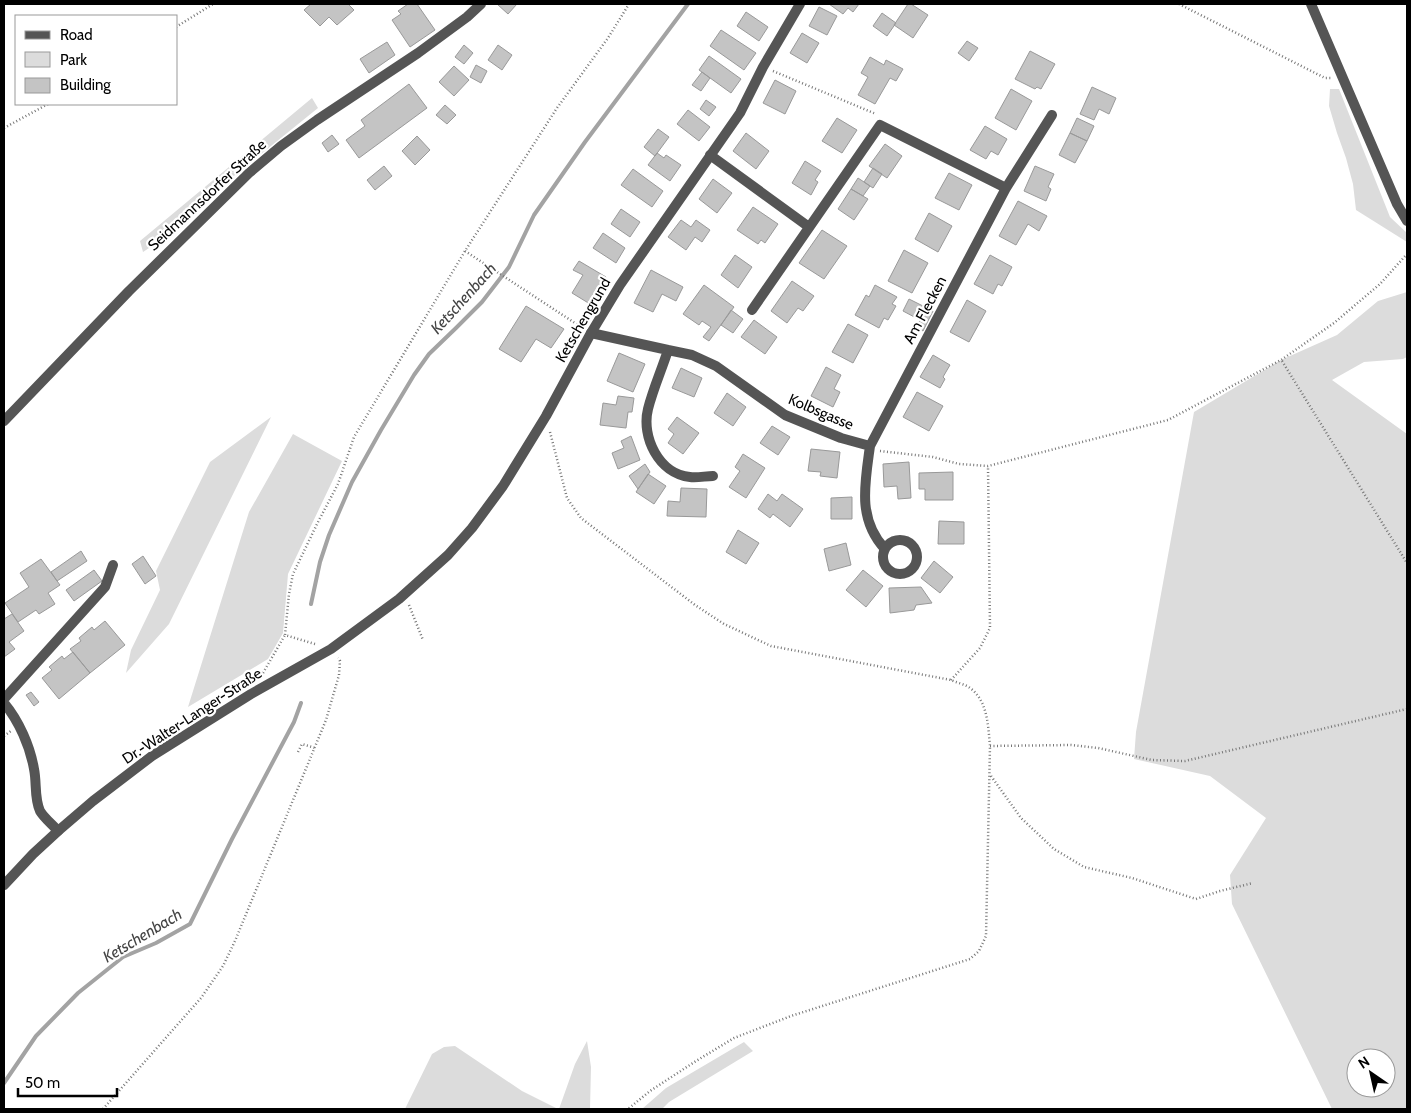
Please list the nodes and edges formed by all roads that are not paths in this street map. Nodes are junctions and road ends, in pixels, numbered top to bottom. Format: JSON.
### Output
{"nodes":[{"id":1,"x":481,"y":4,"type":"edge"},
{"id":2,"x":800,"y":4,"type":"edge"},
{"id":3,"x":1311,"y":4,"type":"edge"},
{"id":4,"x":1052,"y":115,"type":"dead end"},
{"id":5,"x":710,"y":155,"type":"junction"},
{"id":6,"x":1006,"y":188,"type":"junction"},
{"id":7,"x":1407,"y":220,"type":"edge"},
{"id":8,"x":809,"y":227,"type":"junction"},
{"id":9,"x":752,"y":310,"type":"dead end"},
{"id":10,"x":591,"y":333,"type":"junction"},
{"id":11,"x":668,"y":350,"type":"junction"},
{"id":12,"x":4,"y":420,"type":"edge"},
{"id":13,"x":870,"y":446,"type":"junction"},
{"id":14,"x":713,"y":476,"type":"dead end"},
{"id":15,"x":885,"y":548,"type":"dead end"},
{"id":16,"x":113,"y":565,"type":"dead end"},
{"id":17,"x":362,"y":627,"type":"joint"},
{"id":18,"x":4,"y":699,"type":"edge"},
{"id":19,"x":4,"y":703,"type":"edge"},
{"id":20,"x":58,"y":830,"type":"junction"},
{"id":21,"x":4,"y":884,"type":"edge"}],
"edges":[{"from":1,"to":12,"type":"street","name":"Seidmannsdorfer Straße"},
{"from":2,"to":5,"type":"street","name":"Ketschengrund"},
{"from":3,"to":7,"type":"street"},
{"from":4,"to":6,"type":"street","name":"Am Flecken"},
{"from":5,"to":8,"type":"street"},
{"from":5,"to":10,"type":"street","name":"Ketschengrund"},
{"from":6,"to":8,"type":"street"},
{"from":6,"to":13,"type":"street","name":"Am Flecken"},
{"from":8,"to":9,"type":"street"},
{"from":10,"to":11,"type":"street","name":"Kolbsgasse"},
{"from":10,"to":17,"type":"street","name":"Ketschengrund"},
{"from":11,"to":13,"type":"street","name":"Kolbsgasse"},
{"from":11,"to":14,"type":"street"},
{"from":13,"to":15,"type":"street"},
{"from":16,"to":18,"type":"street"},
{"from":17,"to":20,"type":"street","name":"Dr.-Walter-Langer-Straße"},
{"from":19,"to":20,"type":"street"},
{"from":20,"to":21,"type":"street","name":"Dr.-Walter-Langer-Straße"}]}
